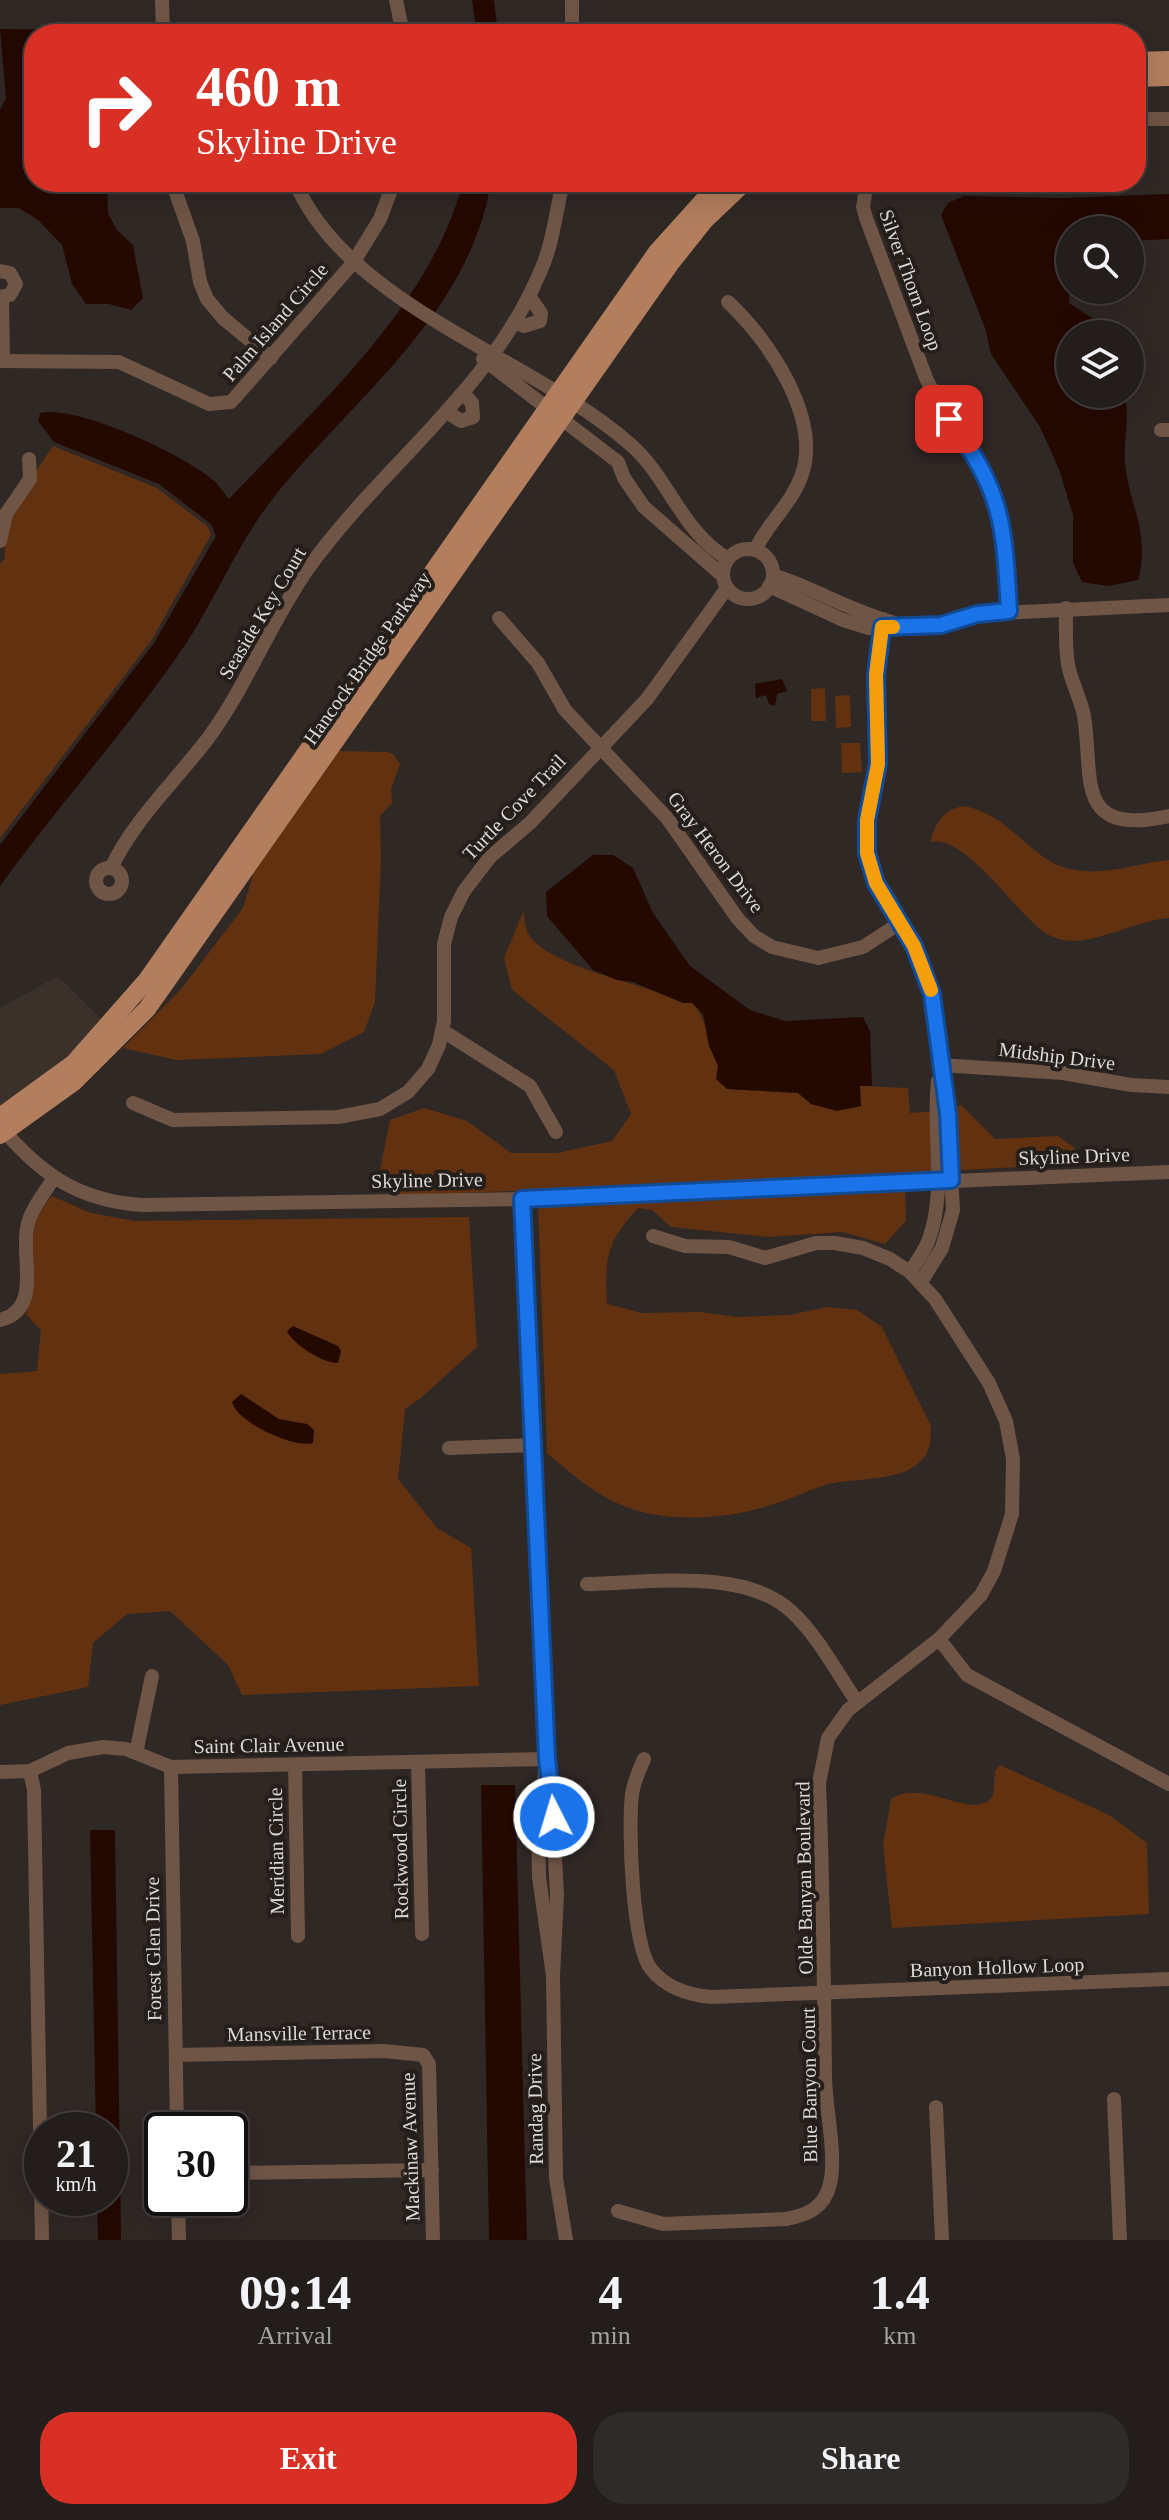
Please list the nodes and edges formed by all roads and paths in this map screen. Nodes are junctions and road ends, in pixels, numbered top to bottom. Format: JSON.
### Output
{"nodes":[{"id":1,"x":162,"y":0,"type":"edge"},
{"id":2,"x":396,"y":0,"type":"edge"},
{"id":3,"x":572,"y":0,"type":"edge"},
{"id":4,"x":163,"y":24,"type":"edge"},
{"id":5,"x":401,"y":24,"type":"edge"},
{"id":6,"x":572,"y":24,"type":"edge"},
{"id":7,"x":1169,"y":60,"type":"edge"},
{"id":8,"x":1146,"y":61,"type":"edge"},
{"id":9,"x":1169,"y":77,"type":"edge"},
{"id":10,"x":1146,"y":78,"type":"edge"},
{"id":11,"x":1146,"y":119,"type":"edge"},
{"id":12,"x":1169,"y":119,"type":"edge"},
{"id":13,"x":176,"y":192,"type":"edge"},
{"id":14,"x":299,"y":192,"type":"edge"},
{"id":15,"x":390,"y":192,"type":"edge"},
{"id":16,"x":561,"y":192,"type":"edge"},
{"id":17,"x":711,"y":192,"type":"edge"},
{"id":18,"x":735,"y":192,"type":"edge"},
{"id":19,"x":865,"y":192,"type":"edge"},
{"id":20,"x":353,"y":263,"type":"junction"},
{"id":21,"x":0,"y":271,"type":"edge"},
{"id":22,"x":529,"y":296,"type":"junction"},
{"id":23,"x":1,"y":297,"type":"edge"},
{"id":24,"x":728,"y":302,"type":"dead end"},
{"id":25,"x":514,"y":322,"type":"junction"},
{"id":26,"x":271,"y":358,"type":"junction"},
{"id":27,"x":491,"y":358,"type":"junction"},
{"id":28,"x":2,"y":361,"type":"edge"},
{"id":29,"x":464,"y":394,"type":"junction"},
{"id":30,"x":565,"y":399,"type":"junction"},
{"id":31,"x":447,"y":412,"type":"junction"},
{"id":32,"x":554,"y":415,"type":"junction"},
{"id":33,"x":641,"y":456,"type":"junction"},
{"id":34,"x":29,"y":459,"type":"dead end"},
{"id":35,"x":623,"y":469,"type":"junction"},
{"id":36,"x":667,"y":493,"type":"junction"},
{"id":37,"x":5,"y":502,"type":"edge"},
{"id":38,"x":648,"y":505,"type":"junction"},
{"id":39,"x":0,"y":541,"type":"edge"},
{"id":40,"x":755,"y":550,"type":"junction"},
{"id":41,"x":728,"y":559,"type":"junction"},
{"id":42,"x":771,"y":581,"type":"junction"},
{"id":43,"x":725,"y":582,"type":"junction"},
{"id":44,"x":1169,"y":605,"type":"edge"},
{"id":45,"x":1066,"y":608,"type":"junction"},
{"id":46,"x":1009,"y":611,"type":"junction"},
{"id":47,"x":499,"y":618,"type":"dead end"},
{"id":48,"x":882,"y":623,"type":"junction"},
{"id":49,"x":601,"y":745,"type":"junction"},
{"id":50,"x":1169,"y":816,"type":"edge"},
{"id":51,"x":111,"y":868,"type":"dead end"},
{"id":52,"x":900,"y":923,"type":"junction"},
{"id":53,"x":443,"y":1031,"type":"junction"},
{"id":54,"x":940,"y":1065,"type":"junction"},
{"id":55,"x":1169,"y":1087,"type":"edge"},
{"id":56,"x":133,"y":1103,"type":"dead end"},
{"id":57,"x":1,"y":1128,"type":"edge"},
{"id":58,"x":556,"y":1132,"type":"dead end"},
{"id":59,"x":1169,"y":1172,"type":"edge"},
{"id":60,"x":53,"y":1179,"type":"junction"},
{"id":61,"x":944,"y":1180,"type":"junction"},
{"id":62,"x":522,"y":1199,"type":"junction"},
{"id":63,"x":653,"y":1236,"type":"dead end"},
{"id":64,"x":916,"y":1277,"type":"junction"},
{"id":65,"x":0,"y":1320,"type":"edge"},
{"id":66,"x":533,"y":1445,"type":"junction"},
{"id":67,"x":449,"y":1448,"type":"dead end"},
{"id":68,"x":587,"y":1584,"type":"dead end"},
{"id":69,"x":939,"y":1639,"type":"junction"},
{"id":70,"x":152,"y":1676,"type":"dead end"},
{"id":71,"x":857,"y":1702,"type":"junction"},
{"id":72,"x":136,"y":1753,"type":"junction"},
{"id":73,"x":547,"y":1759,"type":"junction"},
{"id":74,"x":644,"y":1759,"type":"dead end"},
{"id":75,"x":418,"y":1762,"type":"junction"},
{"id":76,"x":295,"y":1765,"type":"junction"},
{"id":77,"x":171,"y":1767,"type":"junction"},
{"id":78,"x":30,"y":1771,"type":"junction"},
{"id":79,"x":0,"y":1772,"type":"edge"},
{"id":80,"x":1169,"y":1784,"type":"edge"},
{"id":81,"x":422,"y":1934,"type":"dead end"},
{"id":82,"x":298,"y":1936,"type":"dead end"},
{"id":83,"x":1169,"y":1979,"type":"edge"},
{"id":84,"x":827,"y":1993,"type":"junction"},
{"id":85,"x":176,"y":2055,"type":"junction"},
{"id":86,"x":423,"y":2055,"type":"joint"},
{"id":87,"x":1114,"y":2099,"type":"dead end"},
{"id":88,"x":936,"y":2107,"type":"dead end"},
{"id":89,"x":177,"y":2112,"type":"edge"},
{"id":90,"x":432,"y":2170,"type":"junction"},
{"id":91,"x":248,"y":2173,"type":"edge"},
{"id":92,"x":618,"y":2211,"type":"dead end"},
{"id":93,"x":178,"y":2216,"type":"edge"},
{"id":94,"x":42,"y":2240,"type":"edge"},
{"id":95,"x":179,"y":2240,"type":"edge"},
{"id":96,"x":433,"y":2240,"type":"edge"},
{"id":97,"x":566,"y":2240,"type":"edge"},
{"id":98,"x":942,"y":2240,"type":"edge"},
{"id":99,"x":1120,"y":2240,"type":"edge"}],
"edges":[{"from":1,"to":4,"type":"street"},
{"from":2,"to":5,"type":"street"},
{"from":3,"to":6,"type":"street"},
{"from":7,"to":8,"type":"main road"},
{"from":9,"to":10,"type":"main road"},
{"from":11,"to":12,"type":"street"},
{"from":13,"to":26,"type":"street"},
{"from":14,"to":20,"type":"street"},
{"from":15,"to":20,"type":"street","name":"Palm Island Circle"},
{"from":16,"to":22,"type":"street","name":"Seaside Key Court"},
{"from":17,"to":30,"type":"main road","name":"Hancock Bridge Parkway"},
{"from":18,"to":30,"type":"main road","name":"Hancock Bridge Parkway"},
{"from":19,"to":46,"type":"street","name":"Silver Thorn Loop"},
{"from":20,"to":26,"type":"street","name":"Palm Island Circle"},
{"from":20,"to":27,"type":"street"},
{"from":21,"to":23,"type":"street"},
{"from":22,"to":25,"type":"street","name":"Seaside Key Court"},
{"from":22,"to":25,"type":"street"},
{"from":23,"to":28,"type":"street"},
{"from":24,"to":40,"type":"street"},
{"from":25,"to":27,"type":"street","name":"Seaside Key Court"},
{"from":26,"to":28,"type":"street","name":"Palm Island Circle"},
{"from":27,"to":29,"type":"street","name":"Seaside Key Court"},
{"from":27,"to":30,"type":"street"},
{"from":27,"to":32,"type":"street"},
{"from":29,"to":31,"type":"street","name":"Seaside Key Court"},
{"from":29,"to":31,"type":"street"},
{"from":30,"to":32,"type":"main road","name":"Hancock Bridge Parkway"},
{"from":30,"to":33,"type":"street"},
{"from":31,"to":51,"type":"street","name":"Seaside Key Court"},
{"from":32,"to":35,"type":"street"},
{"from":32,"to":57,"type":"main road","name":"Hancock Bridge Parkway"},
{"from":33,"to":35,"type":"street"},
{"from":33,"to":36,"type":"street"},
{"from":34,"to":37,"type":"street"},
{"from":35,"to":38,"type":"street"},
{"from":36,"to":38,"type":"street"},
{"from":36,"to":41,"type":"street"},
{"from":37,"to":39,"type":"street"},
{"from":38,"to":43,"type":"street"},
{"from":40,"to":41,"type":"street"},
{"from":40,"to":42,"type":"street"},
{"from":41,"to":43,"type":"street"},
{"from":42,"to":43,"type":"street"},
{"from":42,"to":48,"type":"street"},
{"from":43,"to":49,"type":"street","name":"Turtle Cove Trail"},
{"from":44,"to":45,"type":"street"},
{"from":45,"to":46,"type":"street"},
{"from":45,"to":50,"type":"street"},
{"from":46,"to":48,"type":"street"},
{"from":47,"to":49,"type":"street","name":"Gray Heron Drive"},
{"from":48,"to":52,"type":"street"},
{"from":49,"to":52,"type":"street","name":"Gray Heron Drive"},
{"from":49,"to":53,"type":"street","name":"Turtle Cove Trail"},
{"from":52,"to":54,"type":"street"},
{"from":53,"to":56,"type":"street","name":"Turtle Cove Trail"},
{"from":53,"to":58,"type":"street"},
{"from":54,"to":55,"type":"street","name":"Midship Drive"},
{"from":54,"to":61,"type":"street"},
{"from":57,"to":60,"type":"street","name":"Skyline Drive"},
{"from":59,"to":61,"type":"street","name":"Skyline Drive"},
{"from":60,"to":62,"type":"street","name":"Skyline Drive"},
{"from":60,"to":65,"type":"street"},
{"from":61,"to":62,"type":"street","name":"Skyline Drive"},
{"from":61,"to":64,"type":"street"},
{"from":62,"to":66,"type":"street","name":"Randag Drive"},
{"from":63,"to":64,"type":"street","name":"Olde Banyan Boulevard"},
{"from":64,"to":69,"type":"street","name":"Olde Banyan Boulevard"},
{"from":66,"to":67,"type":"street"},
{"from":66,"to":73,"type":"street","name":"Randag Drive"},
{"from":68,"to":71,"type":"street"},
{"from":69,"to":71,"type":"street","name":"Olde Banyan Boulevard"},
{"from":69,"to":80,"type":"street"},
{"from":70,"to":72,"type":"street"},
{"from":71,"to":84,"type":"street","name":"Olde Banyan Boulevard"},
{"from":72,"to":77,"type":"street","name":"Saint Clair Avenue"},
{"from":72,"to":78,"type":"street","name":"Saint Clair Avenue"},
{"from":73,"to":75,"type":"street","name":"Saint Clair Avenue"},
{"from":73,"to":97,"type":"street","name":"Randag Drive"},
{"from":74,"to":84,"type":"street","name":"Banyon Hollow Loop"},
{"from":75,"to":76,"type":"street","name":"Saint Clair Avenue"},
{"from":75,"to":81,"type":"street","name":"Rockwood Circle"},
{"from":76,"to":77,"type":"street","name":"Saint Clair Avenue"},
{"from":76,"to":82,"type":"street","name":"Meridian Circle"},
{"from":77,"to":85,"type":"street","name":"Forest Glen Drive"},
{"from":78,"to":79,"type":"street","name":"Saint Clair Avenue"},
{"from":78,"to":94,"type":"street"},
{"from":83,"to":84,"type":"street","name":"Banyon Hollow Loop"},
{"from":84,"to":92,"type":"street","name":"Blue Banyon Court"},
{"from":85,"to":86,"type":"street","name":"Mansville Terrace"},
{"from":85,"to":89,"type":"street","name":"Forest Glen Drive"},
{"from":86,"to":90,"type":"street","name":"Mackinaw Avenue"},
{"from":87,"to":99,"type":"street"},
{"from":88,"to":98,"type":"street"},
{"from":90,"to":91,"type":"street"},
{"from":90,"to":96,"type":"street","name":"Mackinaw Avenue"},
{"from":93,"to":95,"type":"street"}]}
